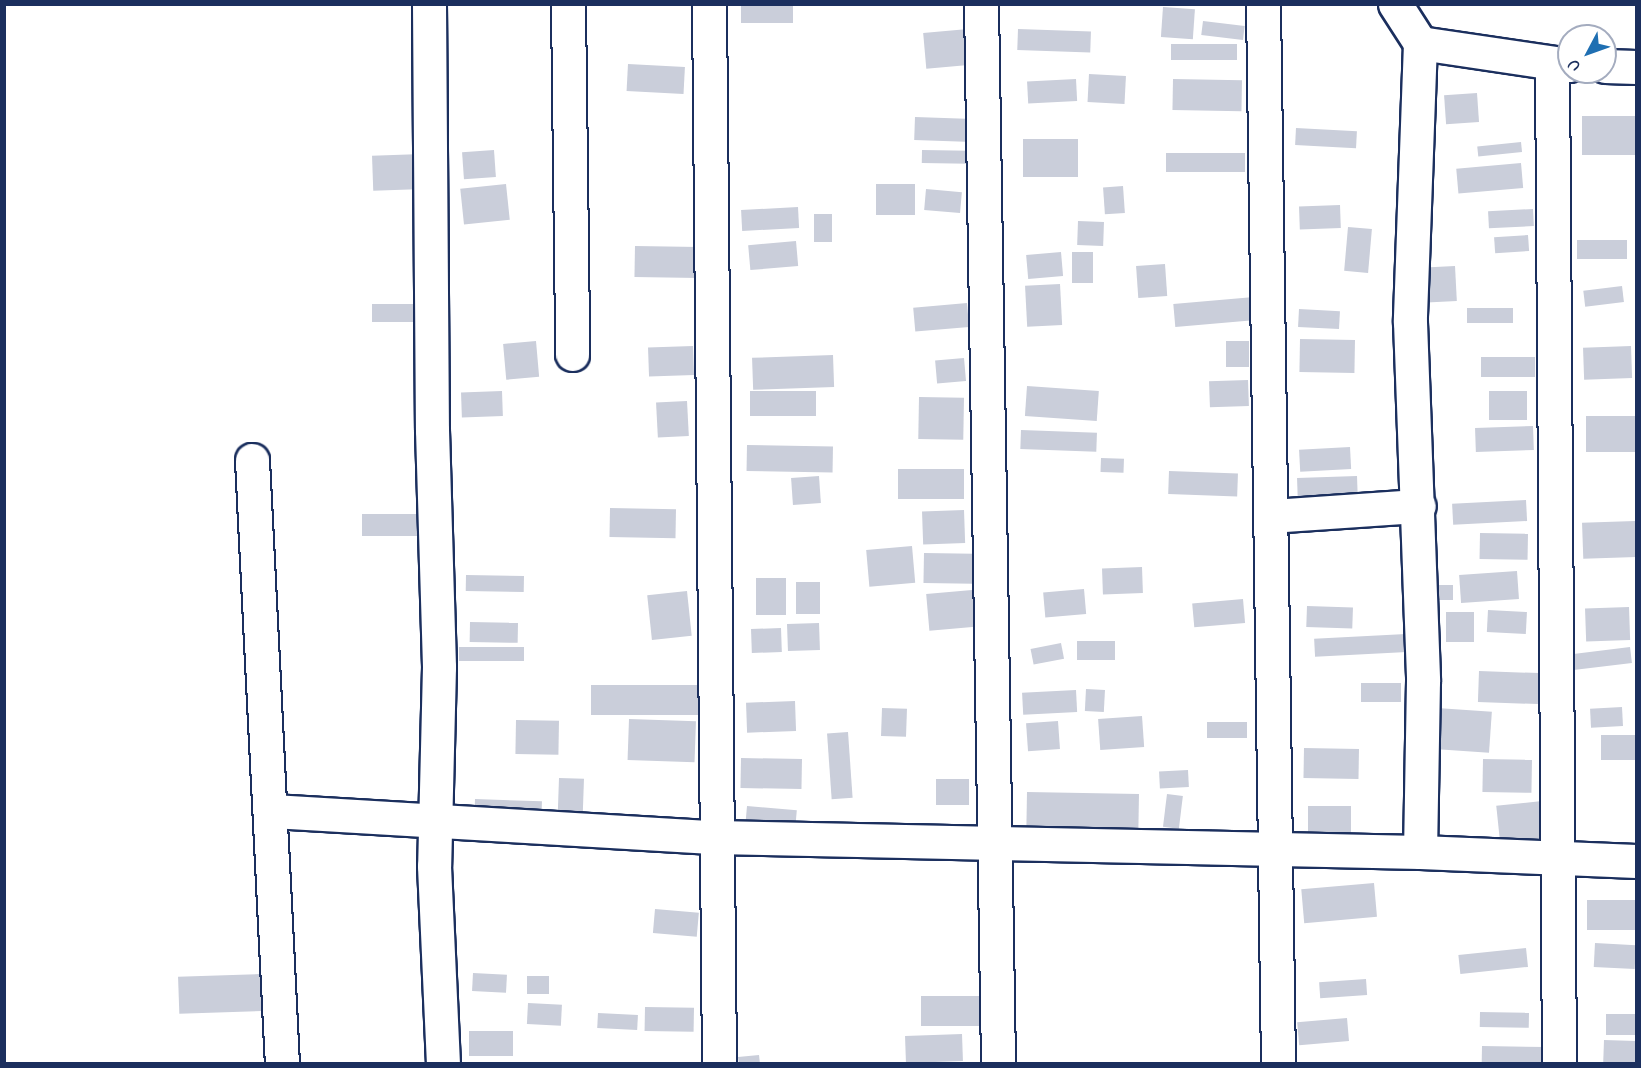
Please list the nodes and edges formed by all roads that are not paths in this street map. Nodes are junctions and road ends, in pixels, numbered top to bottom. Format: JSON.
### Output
{"nodes":[{"id":1,"x":429,"y":4,"type":"edge"},
{"id":2,"x":568,"y":4,"type":"edge"},
{"id":3,"x":709,"y":4,"type":"edge"},
{"id":4,"x":981,"y":4,"type":"edge"},
{"id":5,"x":1263,"y":4,"type":"edge"},
{"id":6,"x":1395,"y":4,"type":"edge"},
{"id":7,"x":1420,"y":43,"type":"junction"},
{"id":8,"x":1557,"y":64,"type":"edge"},
{"id":9,"x":1617,"y":66,"type":"edge"},
{"id":10,"x":1636,"y":67,"type":"edge"},
{"id":11,"x":1560,"y":84,"type":"edge"},
{"id":12,"x":572,"y":354,"type":"dead end"},
{"id":13,"x":252,"y":460,"type":"dead end"},
{"id":14,"x":1419,"y":506,"type":"junction"},
{"id":15,"x":1270,"y":516,"type":"junction"},
{"id":16,"x":272,"y":811,"type":"junction"},
{"id":17,"x":438,"y":821,"type":"junction"},
{"id":18,"x":716,"y":837,"type":"junction"},
{"id":19,"x":994,"y":842,"type":"junction"},
{"id":20,"x":1275,"y":850,"type":"junction"},
{"id":21,"x":1420,"y":852,"type":"junction"},
{"id":22,"x":1557,"y":860,"type":"junction"},
{"id":23,"x":1636,"y":861,"type":"edge"},
{"id":24,"x":282,"y":1064,"type":"edge"},
{"id":25,"x":443,"y":1064,"type":"edge"},
{"id":26,"x":719,"y":1064,"type":"edge"},
{"id":27,"x":998,"y":1064,"type":"edge"},
{"id":28,"x":1278,"y":1064,"type":"edge"},
{"id":29,"x":1559,"y":1064,"type":"edge"}],
"edges":[{"from":1,"to":17,"type":"street"},
{"from":2,"to":12,"type":"street"},
{"from":3,"to":18,"type":"street"},
{"from":4,"to":19,"type":"street"},
{"from":5,"to":15,"type":"street"},
{"from":6,"to":7,"type":"street"},
{"from":7,"to":8,"type":"street"},
{"from":7,"to":14,"type":"street"},
{"from":9,"to":10,"type":"street"},
{"from":11,"to":22,"type":"street"},
{"from":13,"to":16,"type":"street"},
{"from":14,"to":15,"type":"street"},
{"from":14,"to":21,"type":"street"},
{"from":15,"to":20,"type":"street"},
{"from":16,"to":17,"type":"street"},
{"from":16,"to":24,"type":"street"},
{"from":17,"to":18,"type":"street"},
{"from":17,"to":25,"type":"street"},
{"from":18,"to":19,"type":"street"},
{"from":18,"to":26,"type":"street"},
{"from":19,"to":20,"type":"street"},
{"from":19,"to":27,"type":"street"},
{"from":20,"to":21,"type":"street"},
{"from":20,"to":28,"type":"street"},
{"from":21,"to":22,"type":"street"},
{"from":22,"to":23,"type":"street"},
{"from":22,"to":29,"type":"street"}]}
